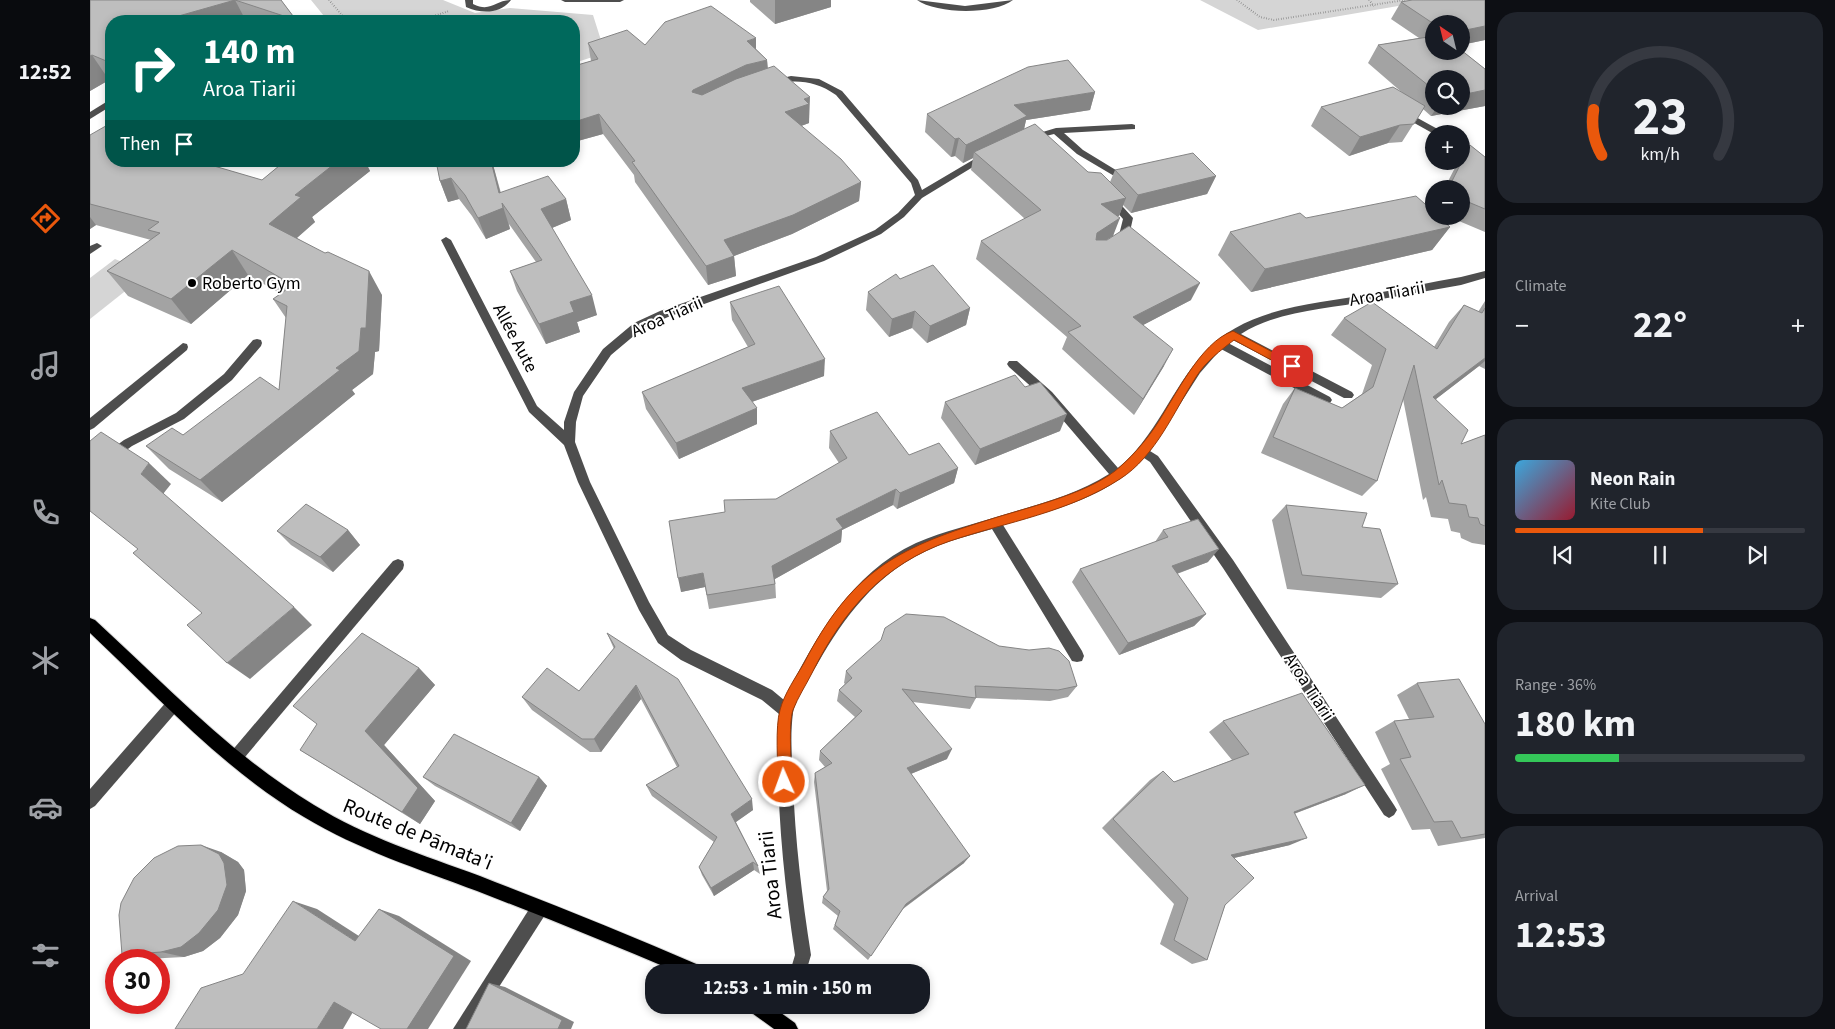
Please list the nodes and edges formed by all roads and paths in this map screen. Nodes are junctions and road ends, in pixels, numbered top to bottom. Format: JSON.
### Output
{"nodes":[{"id":1,"x":329,"y":0,"type":"edge"},
{"id":2,"x":507,"y":0,"type":"edge"},
{"id":3,"x":565,"y":0,"type":"edge"},
{"id":4,"x":620,"y":0,"type":"edge"},
{"id":5,"x":921,"y":0,"type":"edge"},
{"id":6,"x":1009,"y":0,"type":"edge"},
{"id":7,"x":1237,"y":0,"type":"edge"},
{"id":8,"x":1369,"y":0,"type":"edge"},
{"id":9,"x":1405,"y":0,"type":"edge"},
{"id":10,"x":469,"y":2,"type":"edge"},
{"id":11,"x":1374,"y":6,"type":"junction"},
{"id":12,"x":342,"y":15,"type":"edge"},
{"id":13,"x":434,"y":15,"type":"edge"},
{"id":14,"x":766,"y":82,"type":"edge"},
{"id":15,"x":105,"y":106,"type":"edge"},
{"id":16,"x":1394,"y":108,"type":"edge"},
{"id":17,"x":90,"y":116,"type":"edge"},
{"id":18,"x":1425,"y":126,"type":"edge"},
{"id":19,"x":1132,"y":127,"type":"dead end"},
{"id":20,"x":1056,"y":131,"type":"junction"},
{"id":21,"x":1034,"y":136,"type":"junction"},
{"id":22,"x":1017,"y":142,"type":"edge"},
{"id":23,"x":1048,"y":145,"type":"edge"},
{"id":24,"x":993,"y":152,"type":"edge"},
{"id":25,"x":1470,"y":153,"type":"edge"},
{"id":26,"x":1485,"y":163,"type":"edge"},
{"id":27,"x":1121,"y":177,"type":"edge"},
{"id":28,"x":1100,"y":190,"type":"edge"},
{"id":29,"x":920,"y":196,"type":"junction"},
{"id":30,"x":446,"y":240,"type":"dead end"},
{"id":31,"x":1110,"y":245,"type":"edge"},
{"id":32,"x":1485,"y":274,"type":"edge"},
{"id":33,"x":1233,"y":335,"type":"junction"},
{"id":34,"x":257,"y":343,"type":"dead end"},
{"id":35,"x":1220,"y":344,"type":"junction"},
{"id":36,"x":183,"y":347,"type":"dead end"},
{"id":37,"x":1013,"y":364,"type":"dead end"},
{"id":38,"x":1348,"y":394,"type":"dead end"},
{"id":39,"x":1326,"y":400,"type":"edge"},
{"id":40,"x":90,"y":425,"type":"edge"},
{"id":41,"x":569,"y":442,"type":"junction"},
{"id":42,"x":1142,"y":452,"type":"junction"},
{"id":43,"x":90,"y":472,"type":"edge"},
{"id":44,"x":1117,"y":475,"type":"junction"},
{"id":45,"x":995,"y":523,"type":"junction"},
{"id":46,"x":398,"y":565,"type":"dead end"},
{"id":47,"x":90,"y":624,"type":"edge"},
{"id":48,"x":1077,"y":656,"type":"dead end"},
{"id":49,"x":173,"y":705,"type":"junction"},
{"id":50,"x":786,"y":711,"type":"junction"},
{"id":51,"x":235,"y":758,"type":"junction"},
{"id":52,"x":90,"y":801,"type":"edge"},
{"id":53,"x":1389,"y":810,"type":"dead end"},
{"id":54,"x":539,"y":909,"type":"junction"},
{"id":55,"x":677,"y":964,"type":"edge"},
{"id":56,"x":800,"y":964,"type":"edge"},
{"id":57,"x":770,"y":1014,"type":"edge"},
{"id":58,"x":462,"y":1029,"type":"edge"},
{"id":59,"x":789,"y":1029,"type":"edge"}],
"edges":[{"from":1,"to":12,"type":"path"},
{"from":2,"to":10,"type":"street"},
{"from":3,"to":4,"type":"street"},
{"from":5,"to":6,"type":"street"},
{"from":7,"to":11,"type":"path"},
{"from":8,"to":11,"type":"path"},
{"from":9,"to":11,"type":"path"},
{"from":10,"to":13,"type":"path"},
{"from":14,"to":29,"type":"street"},
{"from":15,"to":17,"type":"street"},
{"from":16,"to":18,"type":"street"},
{"from":19,"to":20,"type":"street"},
{"from":20,"to":21,"type":"street"},
{"from":20,"to":27,"type":"street"},
{"from":21,"to":22,"type":"street"},
{"from":21,"to":23,"type":"street"},
{"from":24,"to":29,"type":"street","name":"Aroa Tiarii"},
{"from":25,"to":26,"type":"street"},
{"from":28,"to":31,"type":"street"},
{"from":29,"to":41,"type":"street","name":"Aroa Tiarii"},
{"from":30,"to":41,"type":"street","name":"Allée Aute"},
{"from":32,"to":33,"type":"street","name":"Aroa Tiarii"},
{"from":33,"to":35,"type":"street","name":"Aroa Tiarii"},
{"from":33,"to":38,"type":"street"},
{"from":34,"to":43,"type":"street"},
{"from":35,"to":39,"type":"street"},
{"from":35,"to":42,"type":"street","name":"Aroa Tiarii"},
{"from":36,"to":40,"type":"street"},
{"from":37,"to":44,"type":"street"},
{"from":41,"to":50,"type":"street","name":"Aroa Tiarii"},
{"from":42,"to":44,"type":"street","name":"Aroa Tiarii"},
{"from":42,"to":53,"type":"street","name":"Aroa Tiarii"},
{"from":44,"to":45,"type":"street","name":"Aroa Tiarii"},
{"from":45,"to":48,"type":"street"},
{"from":45,"to":50,"type":"street","name":"Aroa Tiarii"},
{"from":46,"to":51,"type":"street"},
{"from":47,"to":49,"type":"main road","name":"Route de Pāmata'i"},
{"from":49,"to":51,"type":"main road","name":"Route de Pāmata'i"},
{"from":49,"to":52,"type":"street"},
{"from":50,"to":56,"type":"street","name":"Aroa Tiarii"},
{"from":51,"to":54,"type":"main road","name":"Route de Pāmata'i"},
{"from":54,"to":55,"type":"main road","name":"Route de Pāmata'i"},
{"from":54,"to":58,"type":"street"},
{"from":57,"to":59,"type":"main road"}]}
